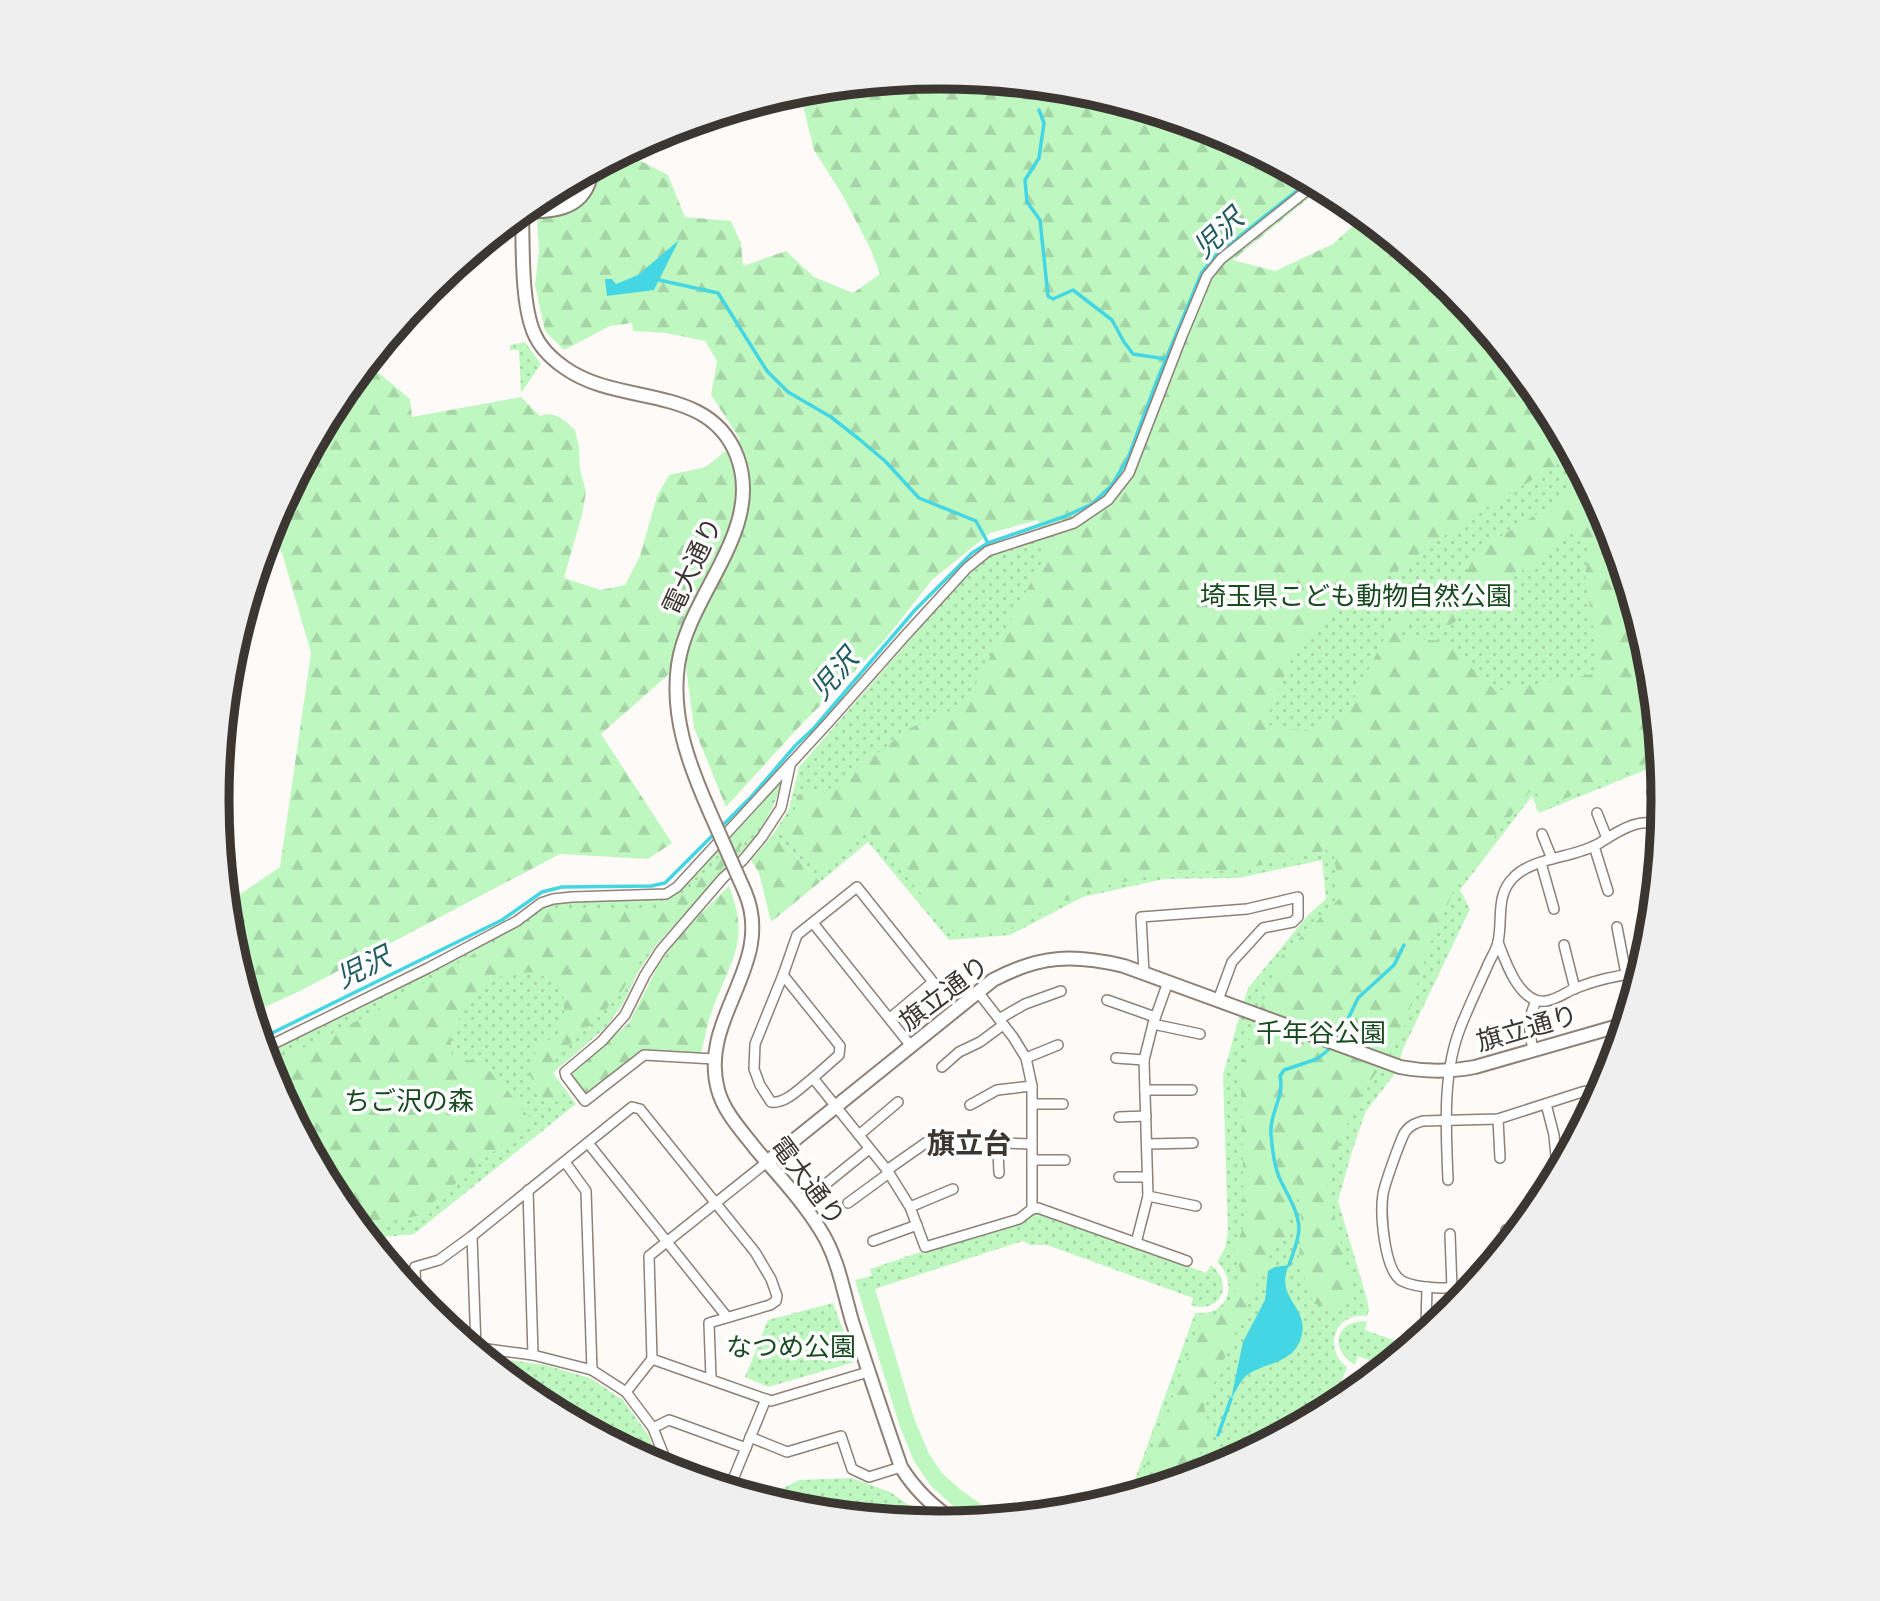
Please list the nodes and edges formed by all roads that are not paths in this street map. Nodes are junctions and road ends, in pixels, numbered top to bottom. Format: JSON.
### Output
{"nodes":[{"id":1,"x":589,"y":183,"type":"edge"},
{"id":2,"x":1306,"y":191,"type":"edge"},
{"id":3,"x":542,"y":211,"type":"edge"},
{"id":4,"x":522,"y":225,"type":"edge"},
{"id":5,"x":790,"y":764,"type":"junction"},
{"id":6,"x":1597,"y":813,"type":"dead end"},
{"id":7,"x":1650,"y":826,"type":"edge"},
{"id":8,"x":1542,"y":834,"type":"dead end"},
{"id":9,"x":1606,"y":838,"type":"junction"},
{"id":10,"x":1594,"y":846,"type":"junction"},
{"id":11,"x":1552,"y":859,"type":"junction"},
{"id":12,"x":1541,"y":863,"type":"junction"},
{"id":13,"x":1608,"y":891,"type":"dead end"},
{"id":14,"x":1554,"y":909,"type":"dead end"},
{"id":15,"x":813,"y":923,"type":"junction"},
{"id":16,"x":1617,"y":927,"type":"dead end"},
{"id":17,"x":1498,"y":942,"type":"junction"},
{"id":18,"x":1564,"y":945,"type":"dead end"},
{"id":19,"x":1144,"y":973,"type":"junction"},
{"id":20,"x":1626,"y":974,"type":"junction"},
{"id":21,"x":1630,"y":974,"type":"edge"},
{"id":22,"x":783,"y":975,"type":"junction"},
{"id":23,"x":1168,"y":982,"type":"junction"},
{"id":24,"x":1575,"y":989,"type":"junction"},
{"id":25,"x":1061,"y":991,"type":"dead end"},
{"id":26,"x":978,"y":992,"type":"junction"},
{"id":27,"x":1107,"y":1000,"type":"dead end"},
{"id":28,"x":1218,"y":1000,"type":"junction"},
{"id":29,"x":1536,"y":1001,"type":"junction"},
{"id":30,"x":890,"y":1018,"type":"junction"},
{"id":31,"x":1154,"y":1020,"type":"junction"},
{"id":32,"x":1001,"y":1022,"type":"junction"},
{"id":33,"x":1615,"y":1027,"type":"edge"},
{"id":34,"x":1200,"y":1034,"type":"dead end"},
{"id":35,"x":272,"y":1045,"type":"edge"},
{"id":36,"x":1058,"y":1045,"type":"dead end"},
{"id":37,"x":911,"y":1046,"type":"junction"},
{"id":38,"x":1534,"y":1050,"type":"junction"},
{"id":39,"x":1026,"y":1058,"type":"junction"},
{"id":40,"x":1116,"y":1058,"type":"dead end"},
{"id":41,"x":714,"y":1059,"type":"junction"},
{"id":42,"x":1144,"y":1060,"type":"junction"},
{"id":43,"x":942,"y":1067,"type":"dead end"},
{"id":44,"x":1450,"y":1072,"type":"junction"},
{"id":45,"x":813,"y":1078,"type":"junction"},
{"id":46,"x":1032,"y":1086,"type":"junction"},
{"id":47,"x":1145,"y":1090,"type":"junction"},
{"id":48,"x":1192,"y":1090,"type":"dead end"},
{"id":49,"x":1588,"y":1094,"type":"edge"},
{"id":50,"x":898,"y":1102,"type":"dead end"},
{"id":51,"x":1033,"y":1104,"type":"junction"},
{"id":52,"x":1063,"y":1104,"type":"dead end"},
{"id":53,"x":1546,"y":1104,"type":"junction"},
{"id":54,"x":970,"y":1105,"type":"dead end"},
{"id":55,"x":834,"y":1107,"type":"junction"},
{"id":56,"x":1146,"y":1116,"type":"junction"},
{"id":57,"x":1119,"y":1117,"type":"dead end"},
{"id":58,"x":1498,"y":1119,"type":"junction"},
{"id":59,"x":1446,"y":1121,"type":"junction"},
{"id":60,"x":859,"y":1135,"type":"junction"},
{"id":61,"x":927,"y":1142,"type":"dead end"},
{"id":62,"x":588,"y":1143,"type":"junction"},
{"id":63,"x":1193,"y":1143,"type":"dead end"},
{"id":64,"x":1032,"y":1144,"type":"junction"},
{"id":65,"x":1148,"y":1144,"type":"junction"},
{"id":66,"x":869,"y":1149,"type":"junction"},
{"id":67,"x":1556,"y":1156,"type":"edge"},
{"id":68,"x":1500,"y":1158,"type":"dead end"},
{"id":69,"x":1032,"y":1160,"type":"junction"},
{"id":70,"x":1065,"y":1160,"type":"dead end"},
{"id":71,"x":565,"y":1162,"type":"junction"},
{"id":72,"x":767,"y":1162,"type":"junction"},
{"id":73,"x":888,"y":1172,"type":"junction"},
{"id":74,"x":999,"y":1173,"type":"dead end"},
{"id":75,"x":1119,"y":1177,"type":"dead end"},
{"id":76,"x":1147,"y":1177,"type":"junction"},
{"id":77,"x":1448,"y":1180,"type":"dead end"},
{"id":78,"x":953,"y":1189,"type":"dead end"},
{"id":79,"x":528,"y":1191,"type":"junction"},
{"id":80,"x":1148,"y":1196,"type":"junction"},
{"id":81,"x":715,"y":1203,"type":"junction"},
{"id":82,"x":848,"y":1203,"type":"dead end"},
{"id":83,"x":801,"y":1204,"type":"junction"},
{"id":84,"x":1196,"y":1206,"type":"dead end"},
{"id":85,"x":910,"y":1207,"type":"junction"},
{"id":86,"x":1032,"y":1209,"type":"junction"},
{"id":87,"x":917,"y":1224,"type":"junction"},
{"id":88,"x":1450,"y":1234,"type":"dead end"},
{"id":89,"x":472,"y":1236,"type":"junction"},
{"id":90,"x":667,"y":1241,"type":"junction"},
{"id":91,"x":873,"y":1241,"type":"dead end"},
{"id":92,"x":1136,"y":1243,"type":"junction"},
{"id":93,"x":1187,"y":1261,"type":"dead end"},
{"id":94,"x":415,"y":1280,"type":"edge"},
{"id":95,"x":1427,"y":1287,"type":"junction"},
{"id":96,"x":1452,"y":1288,"type":"junction"},
{"id":97,"x":1457,"y":1288,"type":"edge"},
{"id":98,"x":727,"y":1317,"type":"junction"},
{"id":99,"x":1426,"y":1319,"type":"edge"},
{"id":100,"x":474,"y":1337,"type":"edge"},
{"id":101,"x":489,"y":1350,"type":"edge"},
{"id":102,"x":533,"y":1355,"type":"junction"},
{"id":103,"x":652,"y":1359,"type":"junction"},
{"id":104,"x":592,"y":1370,"type":"junction"},
{"id":105,"x":868,"y":1372,"type":"junction"},
{"id":106,"x":711,"y":1378,"type":"junction"},
{"id":107,"x":626,"y":1392,"type":"junction"},
{"id":108,"x":766,"y":1399,"type":"junction"},
{"id":109,"x":653,"y":1428,"type":"junction"},
{"id":110,"x":750,"y":1437,"type":"junction"},
{"id":111,"x":746,"y":1448,"type":"junction"},
{"id":112,"x":664,"y":1456,"type":"edge"},
{"id":113,"x":901,"y":1467,"type":"junction"},
{"id":114,"x":732,"y":1481,"type":"edge"},
{"id":115,"x":942,"y":1512,"type":"edge"}],
"edges":[{"from":1,"to":3,"type":"street"},
{"from":2,"to":5,"type":"street"},
{"from":4,"to":41,"type":"street","name":"電大通り","bridge":true},
{"from":5,"to":35,"type":"street"},
{"from":5,"to":41,"type":"street"},
{"from":6,"to":9,"type":"street"},
{"from":7,"to":9,"type":"street"},
{"from":8,"to":11,"type":"street"},
{"from":9,"to":10,"type":"street"},
{"from":10,"to":11,"type":"street"},
{"from":10,"to":13,"type":"street"},
{"from":11,"to":12,"type":"street"},
{"from":12,"to":14,"type":"street"},
{"from":12,"to":17,"type":"street"},
{"from":15,"to":22,"type":"street"},
{"from":15,"to":30,"type":"street"},
{"from":15,"to":30,"type":"street"},
{"from":16,"to":20,"type":"street"},
{"from":17,"to":29,"type":"street"},
{"from":17,"to":44,"type":"street"},
{"from":18,"to":24,"type":"street"},
{"from":19,"to":23,"type":"street","name":"旗立通り"},
{"from":19,"to":26,"type":"street","name":"旗立通り"},
{"from":19,"to":28,"type":"street"},
{"from":20,"to":21,"type":"street"},
{"from":20,"to":24,"type":"street"},
{"from":22,"to":45,"type":"street"},
{"from":22,"to":45,"type":"street"},
{"from":23,"to":28,"type":"street","name":"旗立通り"},
{"from":23,"to":31,"type":"street"},
{"from":24,"to":29,"type":"street"},
{"from":25,"to":32,"type":"street"},
{"from":26,"to":32,"type":"street"},
{"from":26,"to":37,"type":"street","name":"旗立通り"},
{"from":27,"to":31,"type":"street"},
{"from":28,"to":44,"type":"street","name":"旗立通り"},
{"from":29,"to":38,"type":"street"},
{"from":30,"to":37,"type":"street"},
{"from":31,"to":34,"type":"street"},
{"from":31,"to":42,"type":"street"},
{"from":32,"to":39,"type":"street"},
{"from":32,"to":43,"type":"street"},
{"from":33,"to":38,"type":"street","name":"旗立通り"},
{"from":36,"to":39,"type":"street"},
{"from":37,"to":55,"type":"street","name":"旗立通り"},
{"from":38,"to":44,"type":"street","name":"旗立通り"},
{"from":39,"to":46,"type":"street"},
{"from":40,"to":42,"type":"street"},
{"from":41,"to":72,"type":"street","name":"電大通り"},
{"from":42,"to":47,"type":"street"},
{"from":44,"to":59,"type":"street"},
{"from":45,"to":55,"type":"street"},
{"from":46,"to":51,"type":"street"},
{"from":46,"to":54,"type":"street"},
{"from":47,"to":48,"type":"street"},
{"from":47,"to":56,"type":"street"},
{"from":49,"to":53,"type":"street"},
{"from":50,"to":60,"type":"street"},
{"from":51,"to":52,"type":"street"},
{"from":51,"to":64,"type":"street"},
{"from":53,"to":58,"type":"street"},
{"from":53,"to":67,"type":"street"},
{"from":55,"to":60,"type":"street"},
{"from":55,"to":72,"type":"street","name":"旗立通り"},
{"from":56,"to":57,"type":"street"},
{"from":56,"to":65,"type":"street"},
{"from":58,"to":59,"type":"street"},
{"from":58,"to":68,"type":"street"},
{"from":59,"to":77,"type":"street"},
{"from":59,"to":95,"type":"street"},
{"from":60,"to":66,"type":"street"},
{"from":61,"to":73,"type":"street"},
{"from":62,"to":71,"type":"street"},
{"from":62,"to":81,"type":"street"},
{"from":62,"to":90,"type":"street"},
{"from":63,"to":65,"type":"street"},
{"from":64,"to":69,"type":"street"},
{"from":64,"to":74,"type":"street"},
{"from":65,"to":76,"type":"street"},
{"from":66,"to":73,"type":"street"},
{"from":66,"to":83,"type":"street"},
{"from":69,"to":70,"type":"street"},
{"from":69,"to":86,"type":"street"},
{"from":71,"to":79,"type":"street"},
{"from":71,"to":104,"type":"street"},
{"from":72,"to":81,"type":"street"},
{"from":72,"to":83,"type":"street","name":"電大通り"},
{"from":73,"to":82,"type":"street"},
{"from":73,"to":85,"type":"street"},
{"from":75,"to":76,"type":"street"},
{"from":76,"to":80,"type":"street"},
{"from":78,"to":85,"type":"street"},
{"from":79,"to":89,"type":"street"},
{"from":79,"to":102,"type":"street"},
{"from":80,"to":84,"type":"street"},
{"from":80,"to":92,"type":"street"},
{"from":81,"to":90,"type":"street"},
{"from":81,"to":98,"type":"street"},
{"from":83,"to":105,"type":"street","name":"電大通り"},
{"from":85,"to":87,"type":"street"},
{"from":86,"to":87,"type":"street"},
{"from":86,"to":92,"type":"street"},
{"from":87,"to":91,"type":"street"},
{"from":88,"to":96,"type":"street"},
{"from":89,"to":94,"type":"street"},
{"from":89,"to":100,"type":"street"},
{"from":90,"to":98,"type":"street"},
{"from":90,"to":103,"type":"street"},
{"from":92,"to":93,"type":"street"},
{"from":95,"to":96,"type":"street"},
{"from":95,"to":99,"type":"street"},
{"from":96,"to":97,"type":"street"},
{"from":98,"to":106,"type":"street"},
{"from":101,"to":102,"type":"street"},
{"from":102,"to":104,"type":"street"},
{"from":103,"to":106,"type":"street"},
{"from":103,"to":107,"type":"street"},
{"from":104,"to":107,"type":"street"},
{"from":105,"to":108,"type":"street"},
{"from":105,"to":113,"type":"street","name":"電大通り"},
{"from":106,"to":108,"type":"street"},
{"from":107,"to":109,"type":"street"},
{"from":108,"to":110,"type":"street"},
{"from":109,"to":111,"type":"street"},
{"from":109,"to":112,"type":"street"},
{"from":110,"to":111,"type":"street"},
{"from":110,"to":113,"type":"street"},
{"from":111,"to":114,"type":"street"},
{"from":113,"to":115,"type":"street","name":"電大通り"}]}
